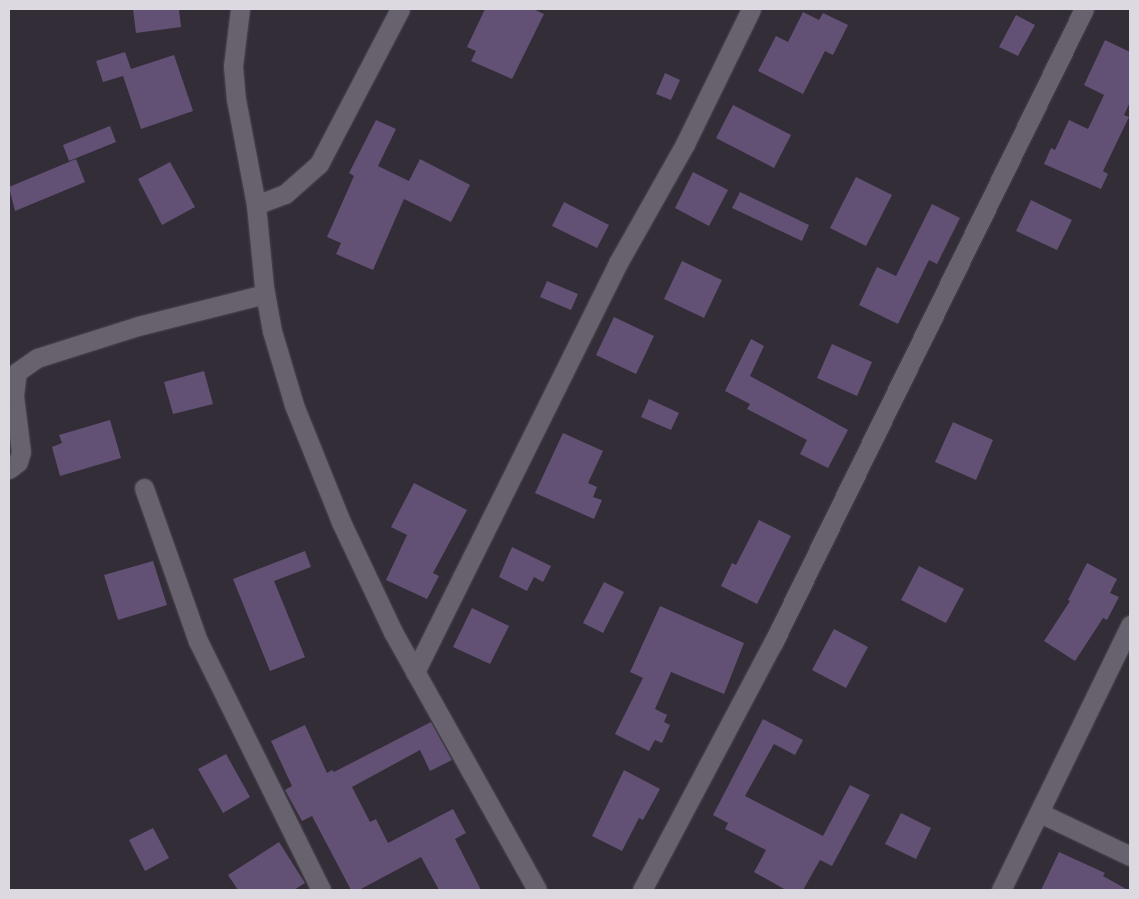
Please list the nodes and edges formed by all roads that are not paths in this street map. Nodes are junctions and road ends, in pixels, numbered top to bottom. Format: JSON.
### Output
{"nodes":[{"id":1,"x":240,"y":9,"type":"edge"},
{"id":2,"x":400,"y":9,"type":"edge"},
{"id":3,"x":751,"y":9,"type":"edge"},
{"id":4,"x":1084,"y":9,"type":"edge"},
{"id":5,"x":256,"y":204,"type":"junction"},
{"id":6,"x":265,"y":294,"type":"junction"},
{"id":7,"x":9,"y":469,"type":"edge"},
{"id":8,"x":144,"y":488,"type":"dead end"},
{"id":9,"x":1130,"y":625,"type":"edge"},
{"id":10,"x":415,"y":672,"type":"junction"},
{"id":11,"x":1040,"y":813,"type":"junction"},
{"id":12,"x":1130,"y":856,"type":"edge"},
{"id":13,"x":321,"y":890,"type":"edge"},
{"id":14,"x":537,"y":890,"type":"edge"},
{"id":15,"x":642,"y":890,"type":"edge"},
{"id":16,"x":1001,"y":890,"type":"edge"}],
"edges":[{"from":1,"to":5,"type":"street"},
{"from":2,"to":5,"type":"street"},
{"from":3,"to":10,"type":"street"},
{"from":4,"to":15,"type":"street"},
{"from":5,"to":6,"type":"street"},
{"from":6,"to":7,"type":"street"},
{"from":6,"to":10,"type":"street"},
{"from":8,"to":13,"type":"street"},
{"from":9,"to":11,"type":"street"},
{"from":10,"to":14,"type":"street"},
{"from":11,"to":12,"type":"street"},
{"from":11,"to":16,"type":"street"}]}
